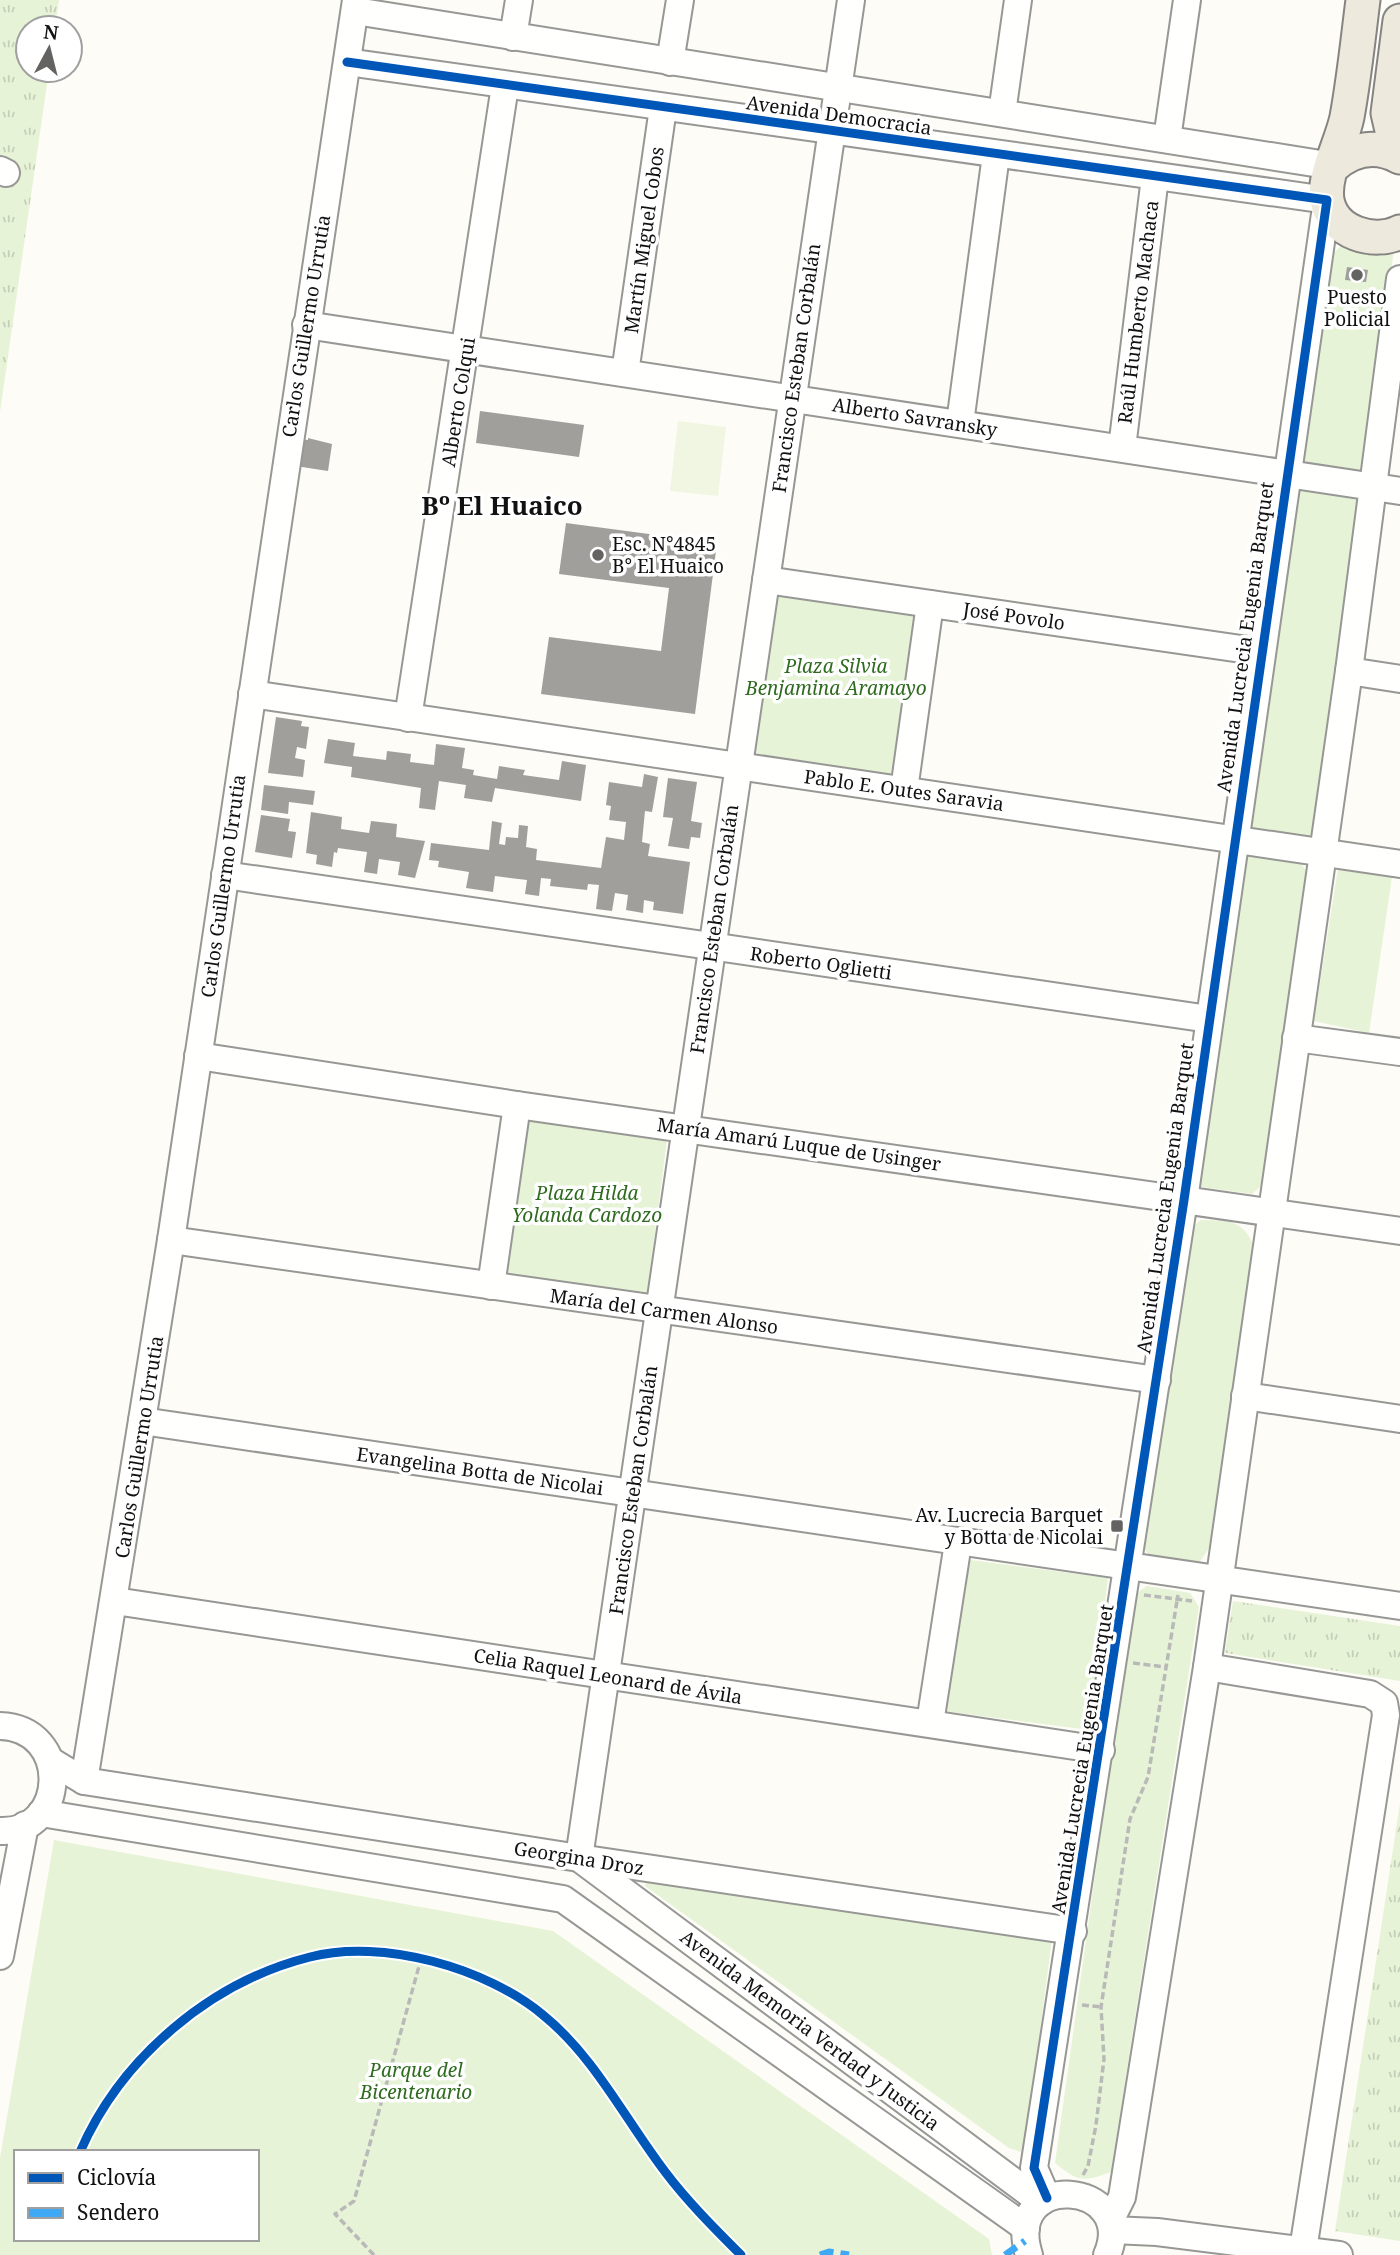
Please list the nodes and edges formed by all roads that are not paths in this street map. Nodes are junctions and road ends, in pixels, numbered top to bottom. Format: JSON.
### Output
{"nodes":[{"id":1,"x":519,"y":0,"type":"edge"},
{"id":2,"x":680,"y":0,"type":"edge"},
{"id":3,"x":850,"y":0,"type":"edge"},
{"id":4,"x":1018,"y":0,"type":"edge"},
{"id":5,"x":1187,"y":0,"type":"edge"},
{"id":6,"x":1363,"y":0,"type":"edge"},
{"id":7,"x":356,"y":6,"type":"edge"},
{"id":8,"x":1400,"y":21,"type":"edge"},
{"id":9,"x":513,"y":37,"type":"junction"},
{"id":10,"x":346,"y":62,"type":"junction"},
{"id":11,"x":670,"y":62,"type":"junction"},
{"id":12,"x":505,"y":86,"type":"junction"},
{"id":13,"x":837,"y":88,"type":"junction"},
{"id":14,"x":663,"y":108,"type":"junction"},
{"id":15,"x":1002,"y":113,"type":"junction"},
{"id":16,"x":831,"y":132,"type":"junction"},
{"id":17,"x":1167,"y":139,"type":"junction"},
{"id":18,"x":996,"y":155,"type":"junction"},
{"id":19,"x":1399,"y":157,"type":"edge"},
{"id":20,"x":1333,"y":166,"type":"junction"},
{"id":21,"x":1155,"y":177,"type":"junction"},
{"id":22,"x":1327,"y":200,"type":"junction"},
{"id":23,"x":1400,"y":232,"type":"edge"},
{"id":24,"x":1400,"y":279,"type":"edge"},
{"id":25,"x":306,"y":325,"type":"junction"},
{"id":26,"x":466,"y":349,"type":"junction"},
{"id":27,"x":625,"y":373,"type":"junction"},
{"id":28,"x":792,"y":398,"type":"junction"},
{"id":29,"x":960,"y":423,"type":"junction"},
{"id":30,"x":1122,"y":448,"type":"junction"},
{"id":31,"x":1287,"y":472,"type":"junction"},
{"id":32,"x":1387,"y":489,"type":"edge"},
{"id":33,"x":765,"y":580,"type":"junction"},
{"id":34,"x":930,"y":604,"type":"junction"},
{"id":35,"x":1262,"y":652,"type":"junction"},
{"id":36,"x":1349,"y":671,"type":"junction"},
{"id":37,"x":1400,"y":679,"type":"edge"},
{"id":38,"x":252,"y":694,"type":"junction"},
{"id":39,"x":408,"y":718,"type":"junction"},
{"id":40,"x":738,"y":766,"type":"junction"},
{"id":41,"x":904,"y":790,"type":"junction"},
{"id":42,"x":1234,"y":838,"type":"junction"},
{"id":43,"x":1323,"y":852,"type":"junction"},
{"id":44,"x":1400,"y":864,"type":"edge"},
{"id":45,"x":225,"y":875,"type":"junction"},
{"id":46,"x":712,"y":947,"type":"junction"},
{"id":47,"x":1209,"y":1020,"type":"junction"},
{"id":48,"x":1296,"y":1038,"type":"junction"},
{"id":49,"x":1400,"y":1052,"type":"edge"},
{"id":50,"x":198,"y":1056,"type":"junction"},
{"id":51,"x":517,"y":1105,"type":"junction"},
{"id":52,"x":685,"y":1127,"type":"junction"},
{"id":53,"x":1184,"y":1200,"type":"junction"},
{"id":54,"x":1271,"y":1212,"type":"junction"},
{"id":55,"x":1400,"y":1231,"type":"edge"},
{"id":56,"x":171,"y":1240,"type":"junction"},
{"id":57,"x":491,"y":1286,"type":"junction"},
{"id":58,"x":659,"y":1311,"type":"junction"},
{"id":59,"x":1157,"y":1380,"type":"junction"},
{"id":60,"x":1245,"y":1396,"type":"junction"},
{"id":61,"x":1400,"y":1419,"type":"edge"},
{"id":62,"x":142,"y":1421,"type":"junction"},
{"id":63,"x":633,"y":1493,"type":"junction"},
{"id":64,"x":958,"y":1543,"type":"junction"},
{"id":65,"x":1127,"y":1581,"type":"junction"},
{"id":66,"x":1218,"y":1591,"type":"junction"},
{"id":67,"x":115,"y":1601,"type":"junction"},
{"id":68,"x":1400,"y":1606,"type":"edge"},
{"id":69,"x":1208,"y":1667,"type":"junction"},
{"id":70,"x":605,"y":1675,"type":"junction"},
{"id":71,"x":930,"y":1723,"type":"junction"},
{"id":72,"x":0,"y":1726,"type":"edge"},
{"id":73,"x":1101,"y":1750,"type":"junction"},
{"id":74,"x":51,"y":1761,"type":"junction"},
{"id":75,"x":85,"y":1777,"type":"junction"},
{"id":76,"x":22,"y":1823,"type":"edge"},
{"id":77,"x":579,"y":1858,"type":"junction"},
{"id":78,"x":1073,"y":1931,"type":"junction"},
{"id":79,"x":0,"y":1956,"type":"edge"},
{"id":80,"x":1044,"y":2200,"type":"junction"},
{"id":81,"x":1026,"y":2228,"type":"junction"},
{"id":82,"x":1110,"y":2235,"type":"edge"},
{"id":83,"x":1303,"y":2250,"type":"junction"},
{"id":84,"x":1030,"y":2255,"type":"edge"},
{"id":85,"x":1339,"y":2255,"type":"edge"}],
"edges":[{"from":1,"to":9,"type":"street"},
{"from":2,"to":11,"type":"street"},
{"from":3,"to":13,"type":"street","name":"Francisco Esteban Corbalán"},
{"from":4,"to":15,"type":"street"},
{"from":5,"to":17,"type":"street"},
{"from":6,"to":20,"type":"main road","name":"Avenida Lucrecia Eugenia Barquet"},
{"from":7,"to":9,"type":"street","name":"Avenida Democracia"},
{"from":7,"to":10,"type":"street","name":"Carlos Guillermo Urrutia"},
{"from":8,"to":19,"type":"main road"},
{"from":9,"to":11,"type":"street","name":"Avenida Democracia"},
{"from":10,"to":12,"type":"street","name":"Avenida Democracia"},
{"from":10,"to":25,"type":"street","name":"Carlos Guillermo Urrutia"},
{"from":11,"to":13,"type":"street","name":"Avenida Democracia"},
{"from":12,"to":14,"type":"street","name":"Avenida Democracia"},
{"from":12,"to":26,"type":"street","name":"Alberto Colqui"},
{"from":13,"to":15,"type":"street","name":"Avenida Democracia"},
{"from":13,"to":16,"type":"street","name":"Francisco Esteban Corbalán"},
{"from":14,"to":16,"type":"street","name":"Avenida Democracia"},
{"from":14,"to":27,"type":"street","name":"Martín Miguel Cobos"},
{"from":15,"to":17,"type":"street","name":"Avenida Democracia"},
{"from":16,"to":18,"type":"street","name":"Avenida Democracia"},
{"from":16,"to":28,"type":"street","name":"Francisco Esteban Corbalán"},
{"from":17,"to":20,"type":"street","name":"Avenida Democracia"},
{"from":18,"to":21,"type":"street","name":"Avenida Democracia"},
{"from":18,"to":29,"type":"street"},
{"from":19,"to":20,"type":"main road"},
{"from":20,"to":22,"type":"main road","name":"Avenida Lucrecia Eugenia Barquet"},
{"from":21,"to":22,"type":"street","name":"Avenida Democracia"},
{"from":21,"to":30,"type":"street","name":"Raúl Humberto Machaca"},
{"from":22,"to":23,"type":"main road"},
{"from":22,"to":31,"type":"street","name":"Avenida Lucrecia Eugenia Barquet"},
{"from":24,"to":32,"type":"street"},
{"from":25,"to":26,"type":"street","name":"Alberto Savransky"},
{"from":25,"to":38,"type":"street","name":"Carlos Guillermo Urrutia"},
{"from":26,"to":27,"type":"street","name":"Alberto Savransky"},
{"from":26,"to":39,"type":"street","name":"Alberto Colqui"},
{"from":27,"to":28,"type":"street","name":"Alberto Savransky"},
{"from":28,"to":29,"type":"street","name":"Alberto Savransky"},
{"from":28,"to":33,"type":"street","name":"Francisco Esteban Corbalán"},
{"from":29,"to":30,"type":"street","name":"Alberto Savransky"},
{"from":30,"to":31,"type":"street","name":"Alberto Savransky"},
{"from":31,"to":32,"type":"street","name":"Alberto Savransky"},
{"from":31,"to":35,"type":"street","name":"Avenida Lucrecia Eugenia Barquet"},
{"from":32,"to":36,"type":"street"},
{"from":33,"to":34,"type":"street","name":"José Povolo"},
{"from":33,"to":40,"type":"street","name":"Francisco Esteban Corbalán"},
{"from":34,"to":35,"type":"street","name":"José Povolo"},
{"from":34,"to":41,"type":"street"},
{"from":35,"to":42,"type":"street","name":"Avenida Lucrecia Eugenia Barquet"},
{"from":36,"to":37,"type":"street"},
{"from":36,"to":43,"type":"street"},
{"from":38,"to":39,"type":"street","name":"Pablo E. Outes Saravia"},
{"from":38,"to":45,"type":"street","name":"Carlos Guillermo Urrutia"},
{"from":39,"to":40,"type":"street","name":"Pablo E. Outes Saravia"},
{"from":40,"to":41,"type":"street","name":"Pablo E. Outes Saravia"},
{"from":40,"to":46,"type":"street","name":"Francisco Esteban Corbalán"},
{"from":41,"to":42,"type":"street","name":"Pablo E. Outes Saravia"},
{"from":42,"to":43,"type":"street","name":"Pablo E. Outes Saravia"},
{"from":42,"to":47,"type":"street","name":"Avenida Lucrecia Eugenia Barquet"},
{"from":43,"to":44,"type":"street","name":"Pablo E. Outes Saravia"},
{"from":43,"to":48,"type":"street"},
{"from":45,"to":46,"type":"street","name":"Roberto Oglietti"},
{"from":45,"to":50,"type":"street","name":"Carlos Guillermo Urrutia"},
{"from":46,"to":47,"type":"street","name":"Roberto Oglietti"},
{"from":46,"to":52,"type":"street","name":"Francisco Esteban Corbalán"},
{"from":47,"to":53,"type":"street","name":"Avenida Lucrecia Eugenia Barquet"},
{"from":48,"to":49,"type":"street"},
{"from":48,"to":54,"type":"street"},
{"from":50,"to":51,"type":"street","name":"María Amarú Luque de Usinger"},
{"from":50,"to":56,"type":"street","name":"Carlos Guillermo Urrutia"},
{"from":51,"to":52,"type":"street","name":"María Amarú Luque de Usinger"},
{"from":51,"to":57,"type":"street"},
{"from":52,"to":53,"type":"street","name":"María Amarú Luque de Usinger"},
{"from":52,"to":58,"type":"street","name":"Francisco Esteban Corbalán"},
{"from":53,"to":54,"type":"street","name":"María Amarú Luque de Usinger"},
{"from":53,"to":59,"type":"street","name":"Avenida Lucrecia Eugenia Barquet"},
{"from":54,"to":55,"type":"street","name":"María Amarú Luque de Usinger"},
{"from":54,"to":60,"type":"street"},
{"from":56,"to":57,"type":"street","name":"María del Carmen Alonso"},
{"from":56,"to":62,"type":"street","name":"Carlos Guillermo Urrutia"},
{"from":57,"to":58,"type":"street","name":"María del Carmen Alonso"},
{"from":58,"to":59,"type":"street","name":"María del Carmen Alonso"},
{"from":58,"to":63,"type":"street","name":"Francisco Esteban Corbalán"},
{"from":59,"to":65,"type":"street","name":"Avenida Lucrecia Eugenia Barquet"},
{"from":60,"to":61,"type":"street"},
{"from":60,"to":66,"type":"street"},
{"from":62,"to":63,"type":"street","name":"Evangelina Botta de Nicolai"},
{"from":62,"to":67,"type":"street","name":"Carlos Guillermo Urrutia"},
{"from":63,"to":64,"type":"street","name":"Evangelina Botta de Nicolai"},
{"from":63,"to":70,"type":"street","name":"Francisco Esteban Corbalán"},
{"from":64,"to":65,"type":"street","name":"Evangelina Botta de Nicolai"},
{"from":64,"to":71,"type":"street"},
{"from":65,"to":66,"type":"street","name":"Evangelina Botta de Nicolai"},
{"from":65,"to":73,"type":"street","name":"Avenida Lucrecia Eugenia Barquet"},
{"from":66,"to":68,"type":"street","name":"Evangelina Botta de Nicolai"},
{"from":66,"to":69,"type":"street"},
{"from":67,"to":70,"type":"street","name":"Celia Raquel Leonard de Ávila"},
{"from":67,"to":75,"type":"street","name":"Carlos Guillermo Urrutia"},
{"from":69,"to":82,"type":"street"},
{"from":69,"to":83,"type":"street"},
{"from":70,"to":71,"type":"street","name":"Celia Raquel Leonard de Ávila"},
{"from":70,"to":77,"type":"street","name":"Francisco Esteban Corbalán"},
{"from":71,"to":73,"type":"street","name":"Celia Raquel Leonard de Ávila"},
{"from":72,"to":74,"type":"street"},
{"from":73,"to":78,"type":"street","name":"Avenida Lucrecia Eugenia Barquet"},
{"from":74,"to":75,"type":"street","name":"Georgina Droz"},
{"from":74,"to":76,"type":"street"},
{"from":75,"to":77,"type":"street","name":"Georgina Droz"},
{"from":76,"to":79,"type":"street"},
{"from":76,"to":81,"type":"street","name":"Avenida Memoria Verdad y Justicia"},
{"from":77,"to":78,"type":"street","name":"Georgina Droz"},
{"from":77,"to":80,"type":"street","name":"Avenida Memoria Verdad y Justicia"},
{"from":78,"to":80,"type":"street","name":"Avenida Lucrecia Eugenia Barquet"},
{"from":80,"to":81,"type":"street"},
{"from":80,"to":82,"type":"street"},
{"from":81,"to":84,"type":"street"},
{"from":82,"to":83,"type":"street"},
{"from":83,"to":85,"type":"street"}]}
